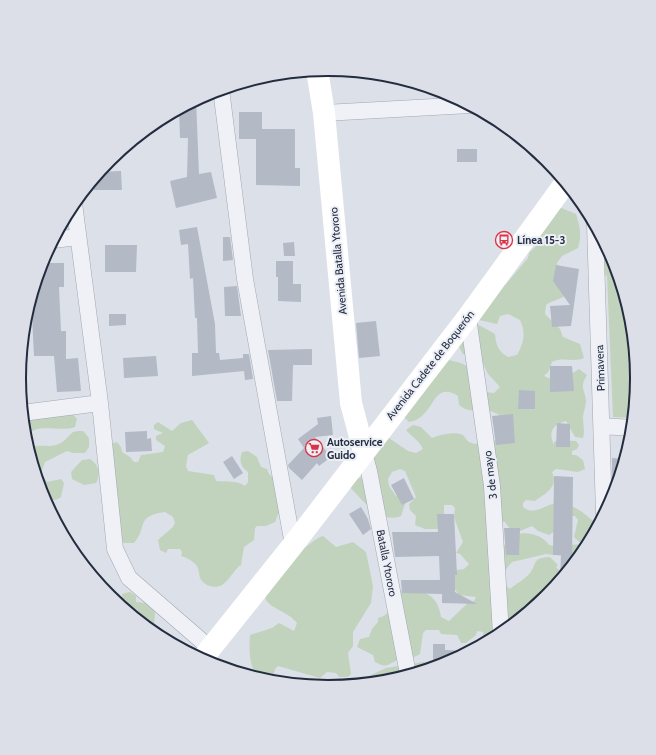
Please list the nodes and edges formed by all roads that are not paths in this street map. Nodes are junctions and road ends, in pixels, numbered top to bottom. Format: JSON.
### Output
{"nodes":[{"id":1,"x":318,"y":76,"type":"edge"},
{"id":2,"x":222,"y":95,"type":"edge"},
{"id":3,"x":458,"y":105,"type":"edge"},
{"id":4,"x":324,"y":113,"type":"junction"},
{"id":5,"x":562,"y":187,"type":"edge"},
{"id":6,"x":75,"y":213,"type":"edge"},
{"id":7,"x":78,"y":237,"type":"junction"},
{"id":8,"x":595,"y":237,"type":"edge"},
{"id":9,"x":59,"y":239,"type":"edge"},
{"id":10,"x":468,"y":317,"type":"junction"},
{"id":11,"x":100,"y":403,"type":"junction"},
{"id":12,"x":29,"y":412,"type":"edge"},
{"id":13,"x":602,"y":426,"type":"junction"},
{"id":14,"x":625,"y":428,"type":"edge"},
{"id":15,"x":364,"y":452,"type":"junction"},
{"id":16,"x":604,"y":500,"type":"edge"},
{"id":17,"x":293,"y":545,"type":"junction"},
{"id":18,"x":500,"y":626,"type":"edge"},
{"id":19,"x":206,"y":654,"type":"edge"},
{"id":20,"x":407,"y":669,"type":"edge"}],
"edges":[{"from":1,"to":4,"type":"main road","name":"Avenida Batalla Ytororo"},
{"from":2,"to":17,"type":"street"},
{"from":3,"to":4,"type":"street"},
{"from":4,"to":15,"type":"main road","name":"Avenida Batalla Ytororo"},
{"from":5,"to":10,"type":"main road","name":"Avenida Cadete de Boquerón"},
{"from":6,"to":7,"type":"street"},
{"from":7,"to":9,"type":"street"},
{"from":7,"to":11,"type":"street"},
{"from":8,"to":13,"type":"street","name":"Primavera"},
{"from":10,"to":15,"type":"main road","name":"Avenida Cadete de Boquerón"},
{"from":10,"to":18,"type":"street","name":"3 de mayo"},
{"from":11,"to":12,"type":"street"},
{"from":11,"to":19,"type":"street"},
{"from":13,"to":14,"type":"street"},
{"from":13,"to":16,"type":"street","name":"Primavera"},
{"from":15,"to":17,"type":"main road","name":"Avenida Cadete de Boquerón"},
{"from":15,"to":20,"type":"street","name":"Batalla Ytororo"},
{"from":17,"to":19,"type":"main road","name":"Avenida Cadete de Boquerón"}]}
